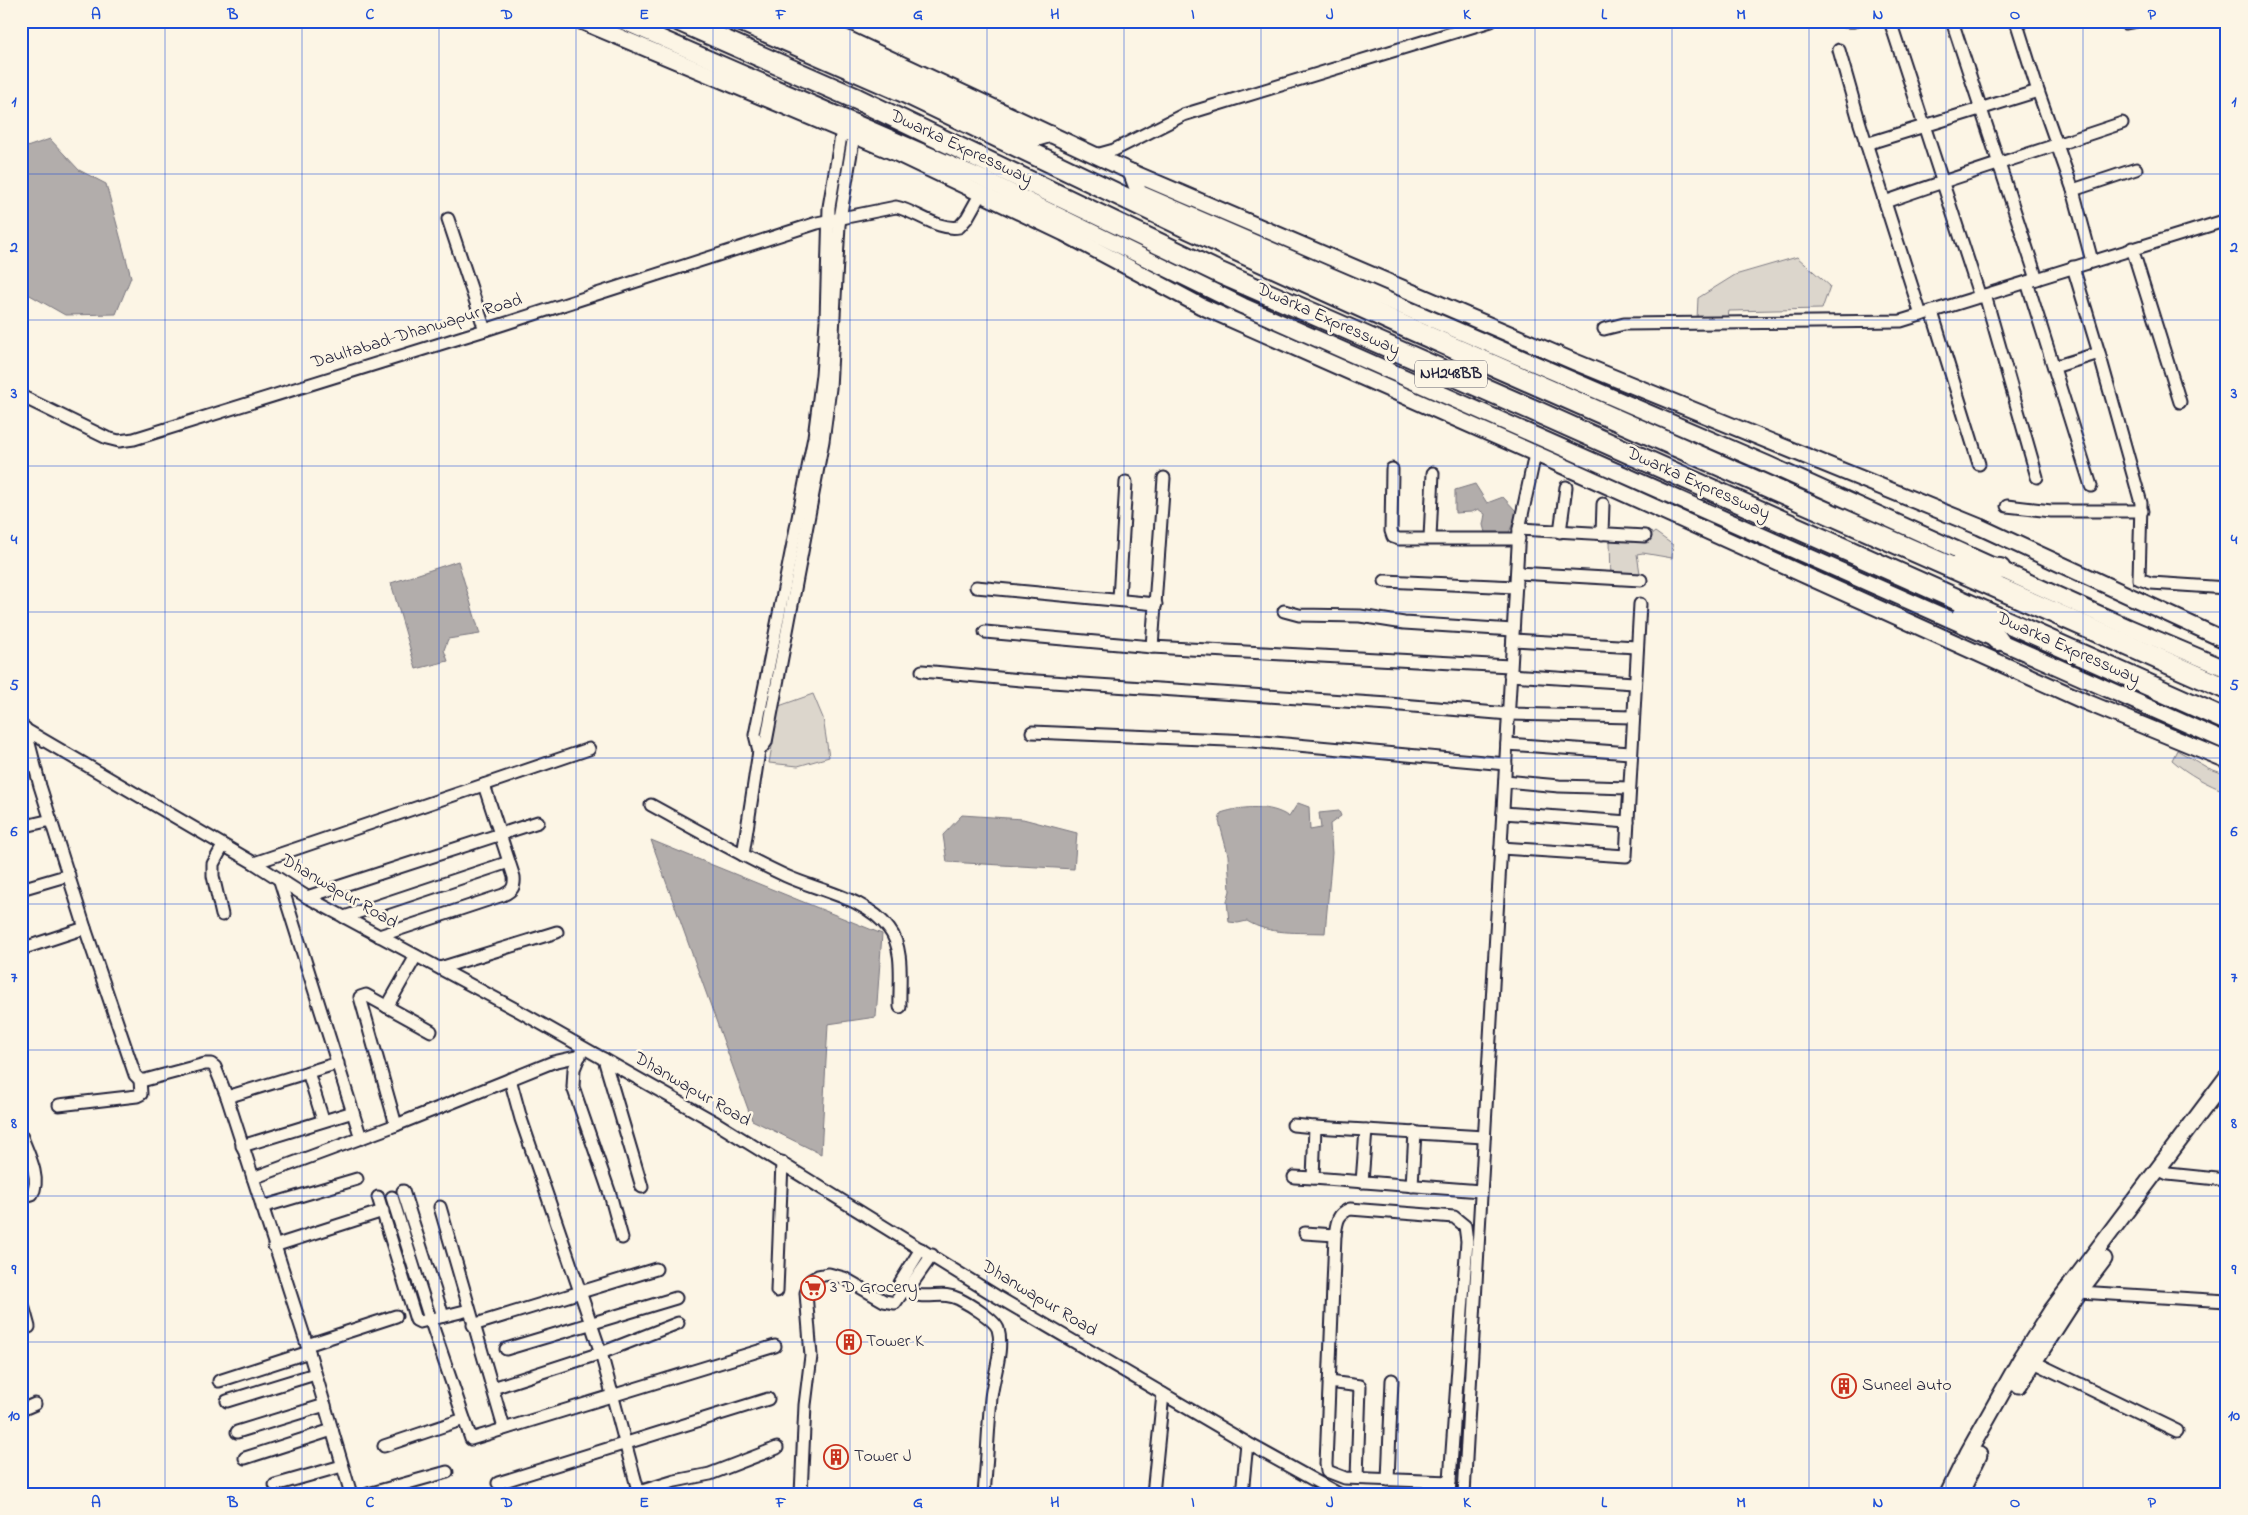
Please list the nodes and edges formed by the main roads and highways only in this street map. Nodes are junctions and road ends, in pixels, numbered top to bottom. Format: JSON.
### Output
{"nodes":[{"id":1,"x":680,"y":21,"type":"edge"},
{"id":2,"x":742,"y":21,"type":"edge"},
{"id":3,"x":1834,"y":515,"type":"junction"},
{"id":4,"x":1820,"y":539,"type":"junction"},
{"id":5,"x":2000,"y":569,"type":"road end"},
{"id":6,"x":1998,"y":640,"type":"road end"},
{"id":7,"x":2227,"y":689,"type":"edge"},
{"id":8,"x":2227,"y":720,"type":"edge"}],
"edges":[{"from":1,"to":4,"type":"highway","name":"Dwarka Expressway","number":"NH248BB"},
{"from":2,"to":3,"type":"highway","name":"Dwarka Expressway","number":"NH248BB"},
{"from":3,"to":5,"type":"highway"},
{"from":3,"to":7,"type":"highway","name":"Dwarka Expressway","number":"NH248BB"},
{"from":4,"to":6,"type":"highway"},
{"from":4,"to":8,"type":"highway","name":"Dwarka Expressway","number":"NH248BB"}]}
